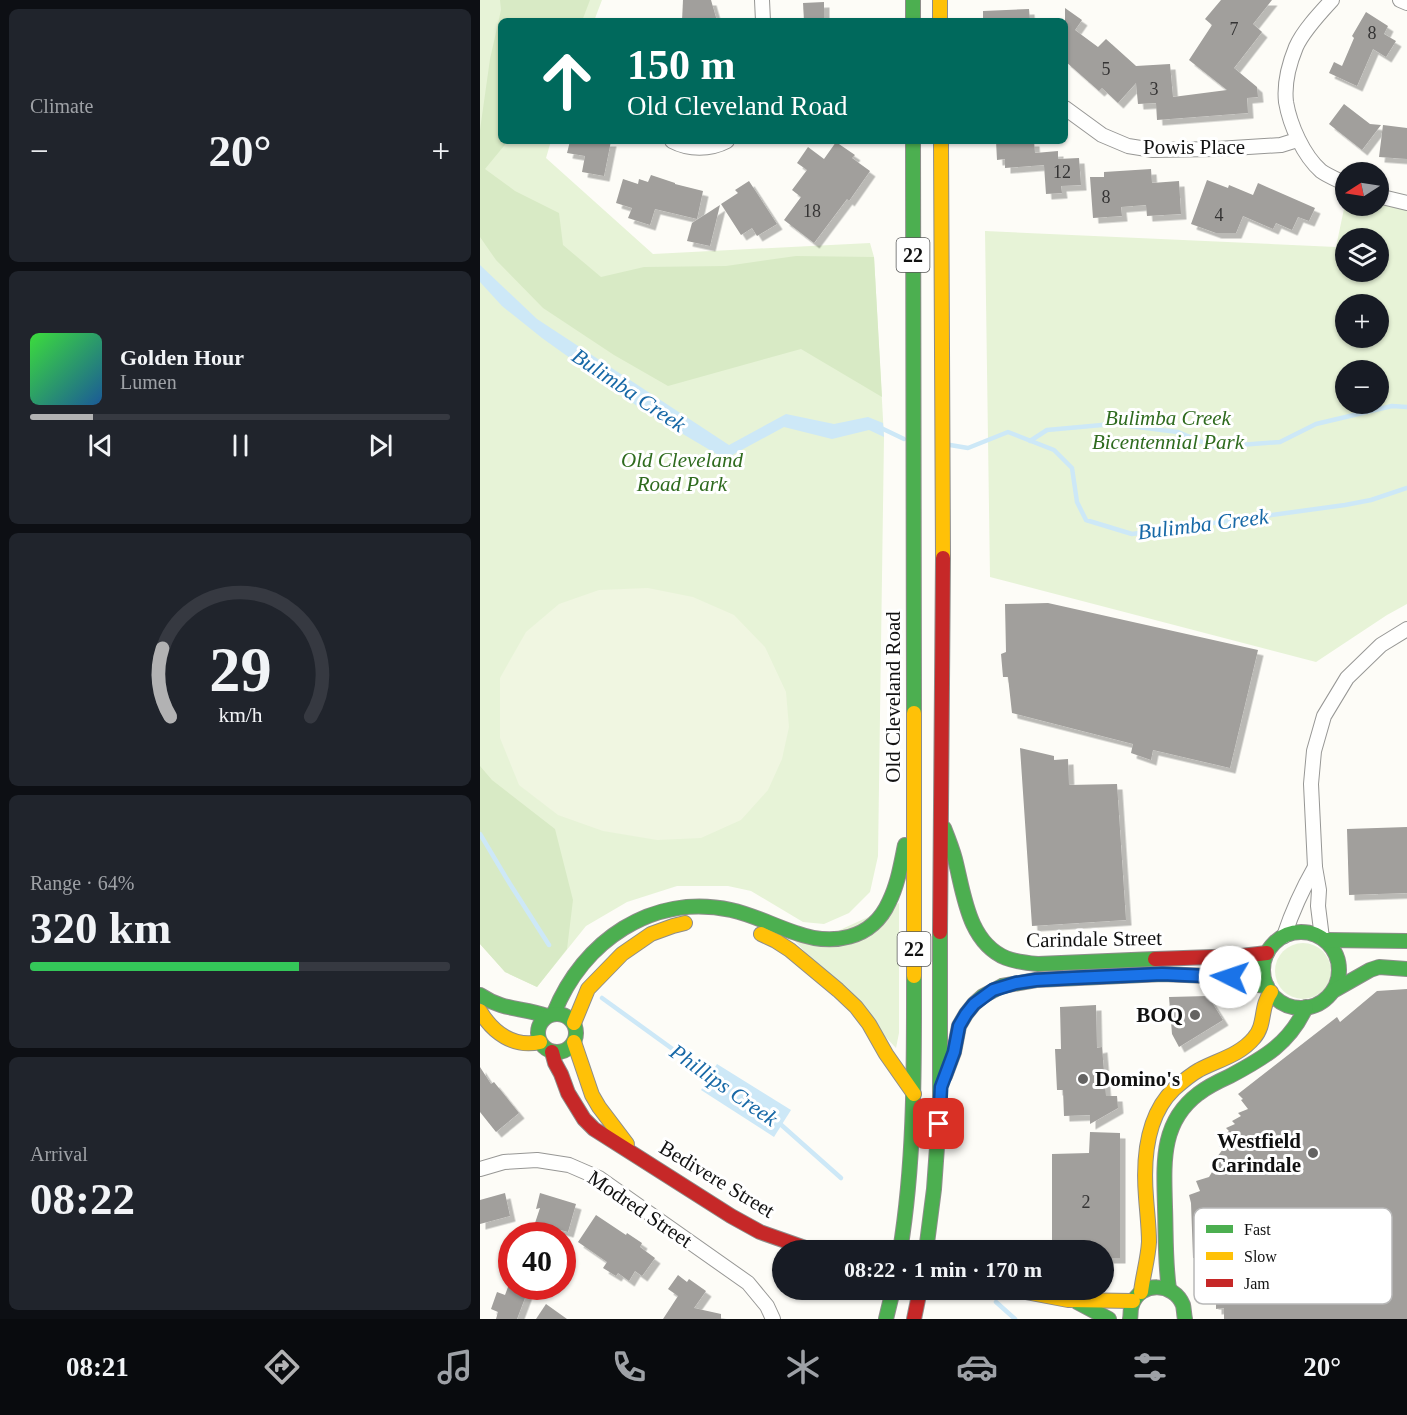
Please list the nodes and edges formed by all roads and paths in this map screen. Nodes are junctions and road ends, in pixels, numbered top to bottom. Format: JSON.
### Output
{"nodes":[{"id":1,"x":762,"y":0,"type":"edge"},
{"id":2,"x":913,"y":0,"type":"edge"},
{"id":3,"x":940,"y":0,"type":"edge"},
{"id":4,"x":1332,"y":0,"type":"edge"},
{"id":5,"x":1400,"y":0,"type":"edge"},
{"id":6,"x":1407,"y":3,"type":"edge"},
{"id":7,"x":763,"y":18,"type":"edge"},
{"id":8,"x":913,"y":18,"type":"edge"},
{"id":9,"x":940,"y":18,"type":"edge"},
{"id":10,"x":1068,"y":110,"type":"edge"},
{"id":11,"x":1297,"y":140,"type":"junction"},
{"id":12,"x":681,"y":144,"type":"edge"},
{"id":13,"x":722,"y":144,"type":"edge"},
{"id":14,"x":913,"y":144,"type":"edge"},
{"id":15,"x":941,"y":144,"type":"edge"},
{"id":16,"x":1335,"y":178,"type":"edge"},
{"id":17,"x":1389,"y":199,"type":"edge"},
{"id":18,"x":1407,"y":203,"type":"edge"},
{"id":19,"x":1407,"y":628,"type":"edge"},
{"id":20,"x":915,"y":804,"type":"junction"},
{"id":21,"x":942,"y":821,"type":"junction"},
{"id":22,"x":1315,"y":867,"type":"junction"},
{"id":23,"x":697,"y":922,"type":"dead end"},
{"id":24,"x":745,"y":928,"type":"dead end"},
{"id":25,"x":1284,"y":936,"type":"junction"},
{"id":26,"x":1324,"y":939,"type":"junction"},
{"id":27,"x":1407,"y":941,"type":"edge"},
{"id":28,"x":1267,"y":953,"type":"junction"},
{"id":29,"x":1407,"y":969,"type":"edge"},
{"id":30,"x":1269,"y":989,"type":"junction"},
{"id":31,"x":1333,"y":991,"type":"junction"},
{"id":32,"x":480,"y":995,"type":"edge"},
{"id":33,"x":1306,"y":1007,"type":"junction"},
{"id":34,"x":480,"y":1011,"type":"edge"},
{"id":35,"x":550,"y":1014,"type":"junction"},
{"id":36,"x":574,"y":1023,"type":"junction"},
{"id":37,"x":540,"y":1042,"type":"junction"},
{"id":38,"x":574,"y":1042,"type":"junction"},
{"id":39,"x":552,"y":1052,"type":"junction"},
{"id":40,"x":941,"y":1087,"type":"junction"},
{"id":41,"x":914,"y":1094,"type":"junction"},
{"id":42,"x":634,"y":1153,"type":"junction"},
{"id":43,"x":480,"y":1169,"type":"edge"},
{"id":44,"x":783,"y":1240,"type":"edge"},
{"id":45,"x":902,"y":1240,"type":"edge"},
{"id":46,"x":928,"y":1240,"type":"edge"},
{"id":47,"x":1169,"y":1289,"type":"junction"},
{"id":48,"x":1137,"y":1296,"type":"junction"},
{"id":49,"x":1114,"y":1299,"type":"edge"},
{"id":50,"x":890,"y":1300,"type":"edge"},
{"id":51,"x":918,"y":1300,"type":"edge"},
{"id":52,"x":1074,"y":1300,"type":"edge"},
{"id":53,"x":772,"y":1319,"type":"edge"},
{"id":54,"x":886,"y":1319,"type":"edge"},
{"id":55,"x":914,"y":1319,"type":"edge"},
{"id":56,"x":1108,"y":1319,"type":"edge"},
{"id":57,"x":1130,"y":1319,"type":"edge"},
{"id":58,"x":1185,"y":1319,"type":"edge"}],
"edges":[{"from":1,"to":7,"type":"street"},
{"from":2,"to":8,"type":"main road"},
{"from":3,"to":9,"type":"main road"},
{"from":4,"to":11,"type":"street"},
{"from":5,"to":6,"type":"street"},
{"from":10,"to":11,"type":"street","name":"Powis Place"},
{"from":11,"to":16,"type":"street"},
{"from":12,"to":13,"type":"street"},
{"from":14,"to":20,"type":"main road","name":"Old Cleveland Road","number":"22"},
{"from":15,"to":21,"type":"main road","number":"22"},
{"from":17,"to":18,"type":"street"},
{"from":19,"to":22,"type":"street"},
{"from":20,"to":35,"type":"main road"},
{"from":20,"to":41,"type":"main road","name":"Old Cleveland Road","number":"22"},
{"from":21,"to":28,"type":"main road","name":"Carindale Street"},
{"from":21,"to":40,"type":"main road","number":"22"},
{"from":22,"to":25,"type":"street"},
{"from":22,"to":26,"type":"street"},
{"from":23,"to":36,"type":"main road"},
{"from":24,"to":41,"type":"main road"},
{"from":25,"to":26,"type":"main road"},
{"from":25,"to":28,"type":"main road"},
{"from":26,"to":27,"type":"main road"},
{"from":26,"to":31,"type":"main road"},
{"from":28,"to":30,"type":"main road"},
{"from":29,"to":31,"type":"main road"},
{"from":30,"to":33,"type":"main road"},
{"from":30,"to":40,"type":"main road","name":"Carindale Street"},
{"from":30,"to":48,"type":"main road"},
{"from":31,"to":33,"type":"main road"},
{"from":32,"to":35,"type":"main road"},
{"from":33,"to":47,"type":"main road"},
{"from":34,"to":37,"type":"main road"},
{"from":35,"to":36,"type":"main road"},
{"from":35,"to":37,"type":"main road"},
{"from":36,"to":38,"type":"main road"},
{"from":37,"to":39,"type":"main road"},
{"from":38,"to":39,"type":"main road"},
{"from":38,"to":42,"type":"main road","name":"Bedivere Street"},
{"from":39,"to":42,"type":"main road","name":"Bedivere Street"},
{"from":40,"to":46,"type":"main road","number":"22"},
{"from":41,"to":45,"type":"main road","name":"Old Cleveland Road","number":"22"},
{"from":42,"to":44,"type":"main road","name":"Bedivere Street"},
{"from":43,"to":53,"type":"street","name":"Modred Street"},
{"from":47,"to":48,"type":"main road"},
{"from":47,"to":58,"type":"main road"},
{"from":48,"to":49,"type":"main road"},
{"from":48,"to":57,"type":"main road"},
{"from":50,"to":54,"type":"main road"},
{"from":51,"to":55,"type":"main road"},
{"from":52,"to":56,"type":"main road"}]}
